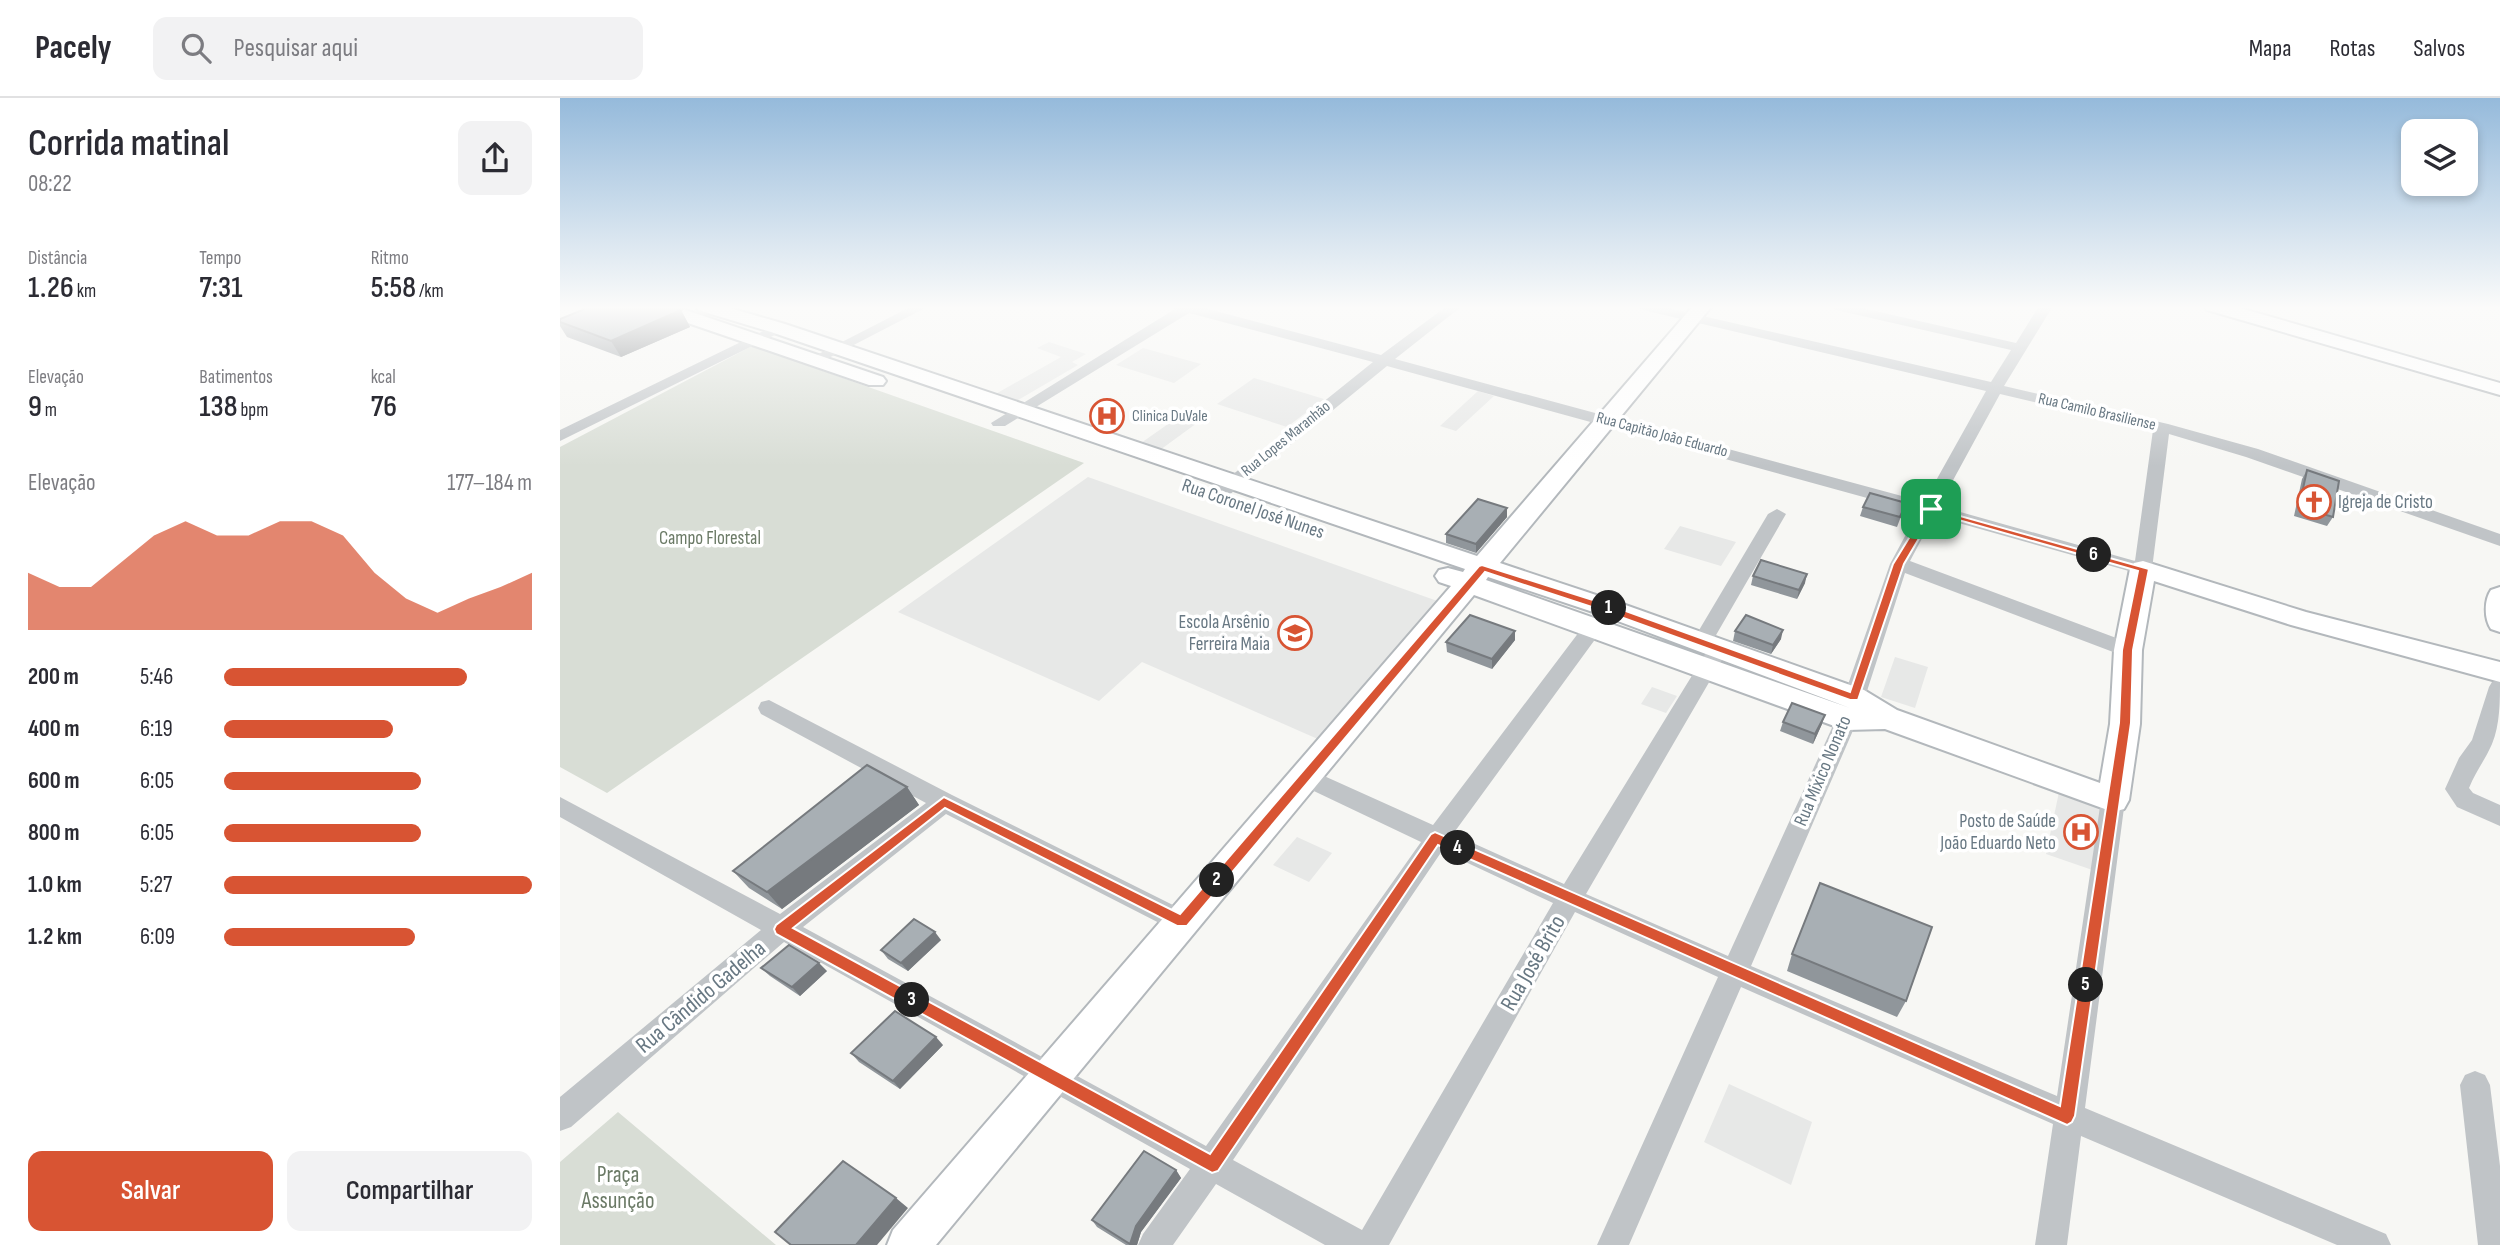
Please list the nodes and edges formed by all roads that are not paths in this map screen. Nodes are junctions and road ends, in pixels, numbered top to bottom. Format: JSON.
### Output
{"nodes":[{"id":1,"x":713,"y":360,"type":"edge"},
{"id":2,"x":808,"y":360,"type":"edge"},
{"id":3,"x":815,"y":360,"type":"edge"},
{"id":4,"x":872,"y":360,"type":"edge"},
{"id":5,"x":1099,"y":360,"type":"edge"},
{"id":6,"x":1383,"y":360,"type":"joint"},
{"id":7,"x":1657,"y":360,"type":"edge"},
{"id":8,"x":1884,"y":360,"type":"edge"},
{"id":9,"x":2013,"y":360,"type":"edge"},
{"id":10,"x":2398,"y":360,"type":"edge"},
{"id":11,"x":812,"y":361,"type":"junction"},
{"id":12,"x":1995,"y":388,"type":"junction"},
{"id":13,"x":2500,"y":389,"type":"edge"},
{"id":14,"x":1020,"y":409,"type":"junction"},
{"id":15,"x":1606,"y":419,"type":"junction"},
{"id":16,"x":560,"y":421,"type":"edge"},
{"id":17,"x":999,"y":423,"type":"junction"},
{"id":18,"x":2162,"y":426,"type":"junction"},
{"id":19,"x":578,"y":428,"type":"junction"},
{"id":20,"x":560,"y":436,"type":"edge"},
{"id":21,"x":1224,"y":490,"type":"junction"},
{"id":22,"x":1931,"y":509,"type":"junction"},
{"id":23,"x":1777,"y":514,"type":"dead end"},
{"id":24,"x":2500,"y":540,"type":"edge"},
{"id":25,"x":1899,"y":564,"type":"junction"},
{"id":26,"x":2143,"y":569,"type":"junction"},
{"id":27,"x":1476,"y":576,"type":"junction"},
{"id":28,"x":2500,"y":596,"type":"edge"},
{"id":29,"x":1608,"y":608,"type":"junction"},
{"id":30,"x":2500,"y":623,"type":"edge"},
{"id":31,"x":1592,"y":629,"type":"junction"},
{"id":32,"x":2128,"y":650,"type":"junction"},
{"id":33,"x":1709,"y":653,"type":"junction"},
{"id":34,"x":2500,"y":672,"type":"edge"},
{"id":35,"x":2500,"y":687,"type":"edge"},
{"id":36,"x":769,"y":708,"type":"dead end"},
{"id":37,"x":1851,"y":708,"type":"junction"},
{"id":38,"x":1305,"y":777,"type":"junction"},
{"id":39,"x":2113,"y":800,"type":"junction"},
{"id":40,"x":944,"y":802,"type":"junction"},
{"id":41,"x":560,"y":806,"type":"edge"},
{"id":42,"x":2500,"y":816,"type":"edge"},
{"id":43,"x":1435,"y":838,"type":"junction"},
{"id":44,"x":1569,"y":899,"type":"junction"},
{"id":45,"x":1182,"y":922,"type":"junction"},
{"id":46,"x":781,"y":929,"type":"junction"},
{"id":47,"x":1735,"y":970,"type":"junction"},
{"id":48,"x":1051,"y":1076,"type":"junction"},
{"id":49,"x":2475,"y":1085,"type":"dead end"},
{"id":50,"x":560,"y":1116,"type":"edge"},
{"id":51,"x":2067,"y":1116,"type":"junction"},
{"id":52,"x":1212,"y":1165,"type":"junction"},
{"id":53,"x":908,"y":1245,"type":"edge"},
{"id":54,"x":1154,"y":1245,"type":"edge"},
{"id":55,"x":1357,"y":1245,"type":"edge"},
{"id":56,"x":1371,"y":1245,"type":"edge"},
{"id":57,"x":1613,"y":1245,"type":"edge"},
{"id":58,"x":2051,"y":1245,"type":"edge"},
{"id":59,"x":2375,"y":1245,"type":"edge"},
{"id":60,"x":2494,"y":1245,"type":"edge"}],
"edges":[{"from":1,"to":19,"type":"street"},
{"from":2,"to":11,"type":"street","name":"Rua Coronel José Nunes"},
{"from":3,"to":11,"type":"street"},
{"from":4,"to":14,"type":"street","name":"Rua Coronel José Nunes"},
{"from":5,"to":14,"type":"street"},
{"from":6,"to":15,"type":"street","name":"Rua Capitão João Eduardo"},
{"from":6,"to":21,"type":"street","name":"Rua Lopes Maranhão"},
{"from":7,"to":15,"type":"street"},
{"from":8,"to":12,"type":"street","name":"Rua Camilo Brasiliense"},
{"from":9,"to":12,"type":"street","name":"Rua Mixico Nonato"},
{"from":10,"to":13,"type":"street"},
{"from":11,"to":17,"type":"street","name":"Rua Coronel José Nunes"},
{"from":12,"to":18,"type":"street","name":"Rua Camilo Brasiliense"},
{"from":12,"to":22,"type":"street","name":"Rua Mixico Nonato"},
{"from":14,"to":17,"type":"street"},
{"from":14,"to":21,"type":"street","name":"Rua Coronel José Nunes"},
{"from":15,"to":22,"type":"street","name":"Rua Capitão João Eduardo"},
{"from":15,"to":27,"type":"street"},
{"from":16,"to":19,"type":"street"},
{"from":17,"to":21,"type":"street","name":"Rua Coronel José Nunes"},
{"from":18,"to":24,"type":"street","name":"Rua Camilo Brasiliense"},
{"from":18,"to":26,"type":"street"},
{"from":19,"to":20,"type":"street"},
{"from":21,"to":27,"type":"street","name":"Rua Coronel José Nunes"},
{"from":22,"to":25,"type":"street","name":"Rua Mixico Nonato"},
{"from":22,"to":26,"type":"street","name":"Rua Capitão João Eduardo"},
{"from":23,"to":33,"type":"street","name":"Rua José Brito"},
{"from":25,"to":32,"type":"street"},
{"from":25,"to":37,"type":"street","name":"Rua Mixico Nonato"},
{"from":26,"to":32,"type":"street"},
{"from":26,"to":34,"type":"street"},
{"from":27,"to":29,"type":"street","name":"Rua Coronel José Nunes"},
{"from":27,"to":31,"type":"street","name":"Rua Coronel José Nunes"},
{"from":27,"to":38,"type":"street"},
{"from":28,"to":30,"type":"street"},
{"from":29,"to":31,"type":"street"},
{"from":29,"to":33,"type":"street","name":"Rua Coronel José Nunes"},
{"from":31,"to":33,"type":"street","name":"Rua Coronel José Nunes"},
{"from":31,"to":43,"type":"street"},
{"from":32,"to":39,"type":"street"},
{"from":33,"to":37,"type":"street","name":"Rua Coronel José Nunes"},
{"from":33,"to":44,"type":"street","name":"Rua José Brito"},
{"from":35,"to":42,"type":"street"},
{"from":36,"to":40,"type":"street"},
{"from":37,"to":39,"type":"street"},
{"from":37,"to":47,"type":"street","name":"Rua Mixico Nonato"},
{"from":38,"to":43,"type":"street"},
{"from":38,"to":45,"type":"street"},
{"from":39,"to":51,"type":"street"},
{"from":40,"to":45,"type":"street"},
{"from":40,"to":46,"type":"street","name":"Rua Cândido Gadelha"},
{"from":41,"to":46,"type":"street"},
{"from":43,"to":44,"type":"street"},
{"from":43,"to":52,"type":"street"},
{"from":44,"to":47,"type":"street"},
{"from":44,"to":56,"type":"street","name":"Rua José Brito"},
{"from":45,"to":48,"type":"street"},
{"from":46,"to":48,"type":"street"},
{"from":46,"to":50,"type":"street","name":"Rua Cândido Gadelha"},
{"from":47,"to":51,"type":"street"},
{"from":47,"to":57,"type":"street","name":"Rua Mixico Nonato"},
{"from":48,"to":52,"type":"street"},
{"from":48,"to":53,"type":"street"},
{"from":49,"to":60,"type":"street"},
{"from":51,"to":58,"type":"street"},
{"from":51,"to":59,"type":"street"},
{"from":52,"to":54,"type":"street"},
{"from":52,"to":55,"type":"street"}]}
